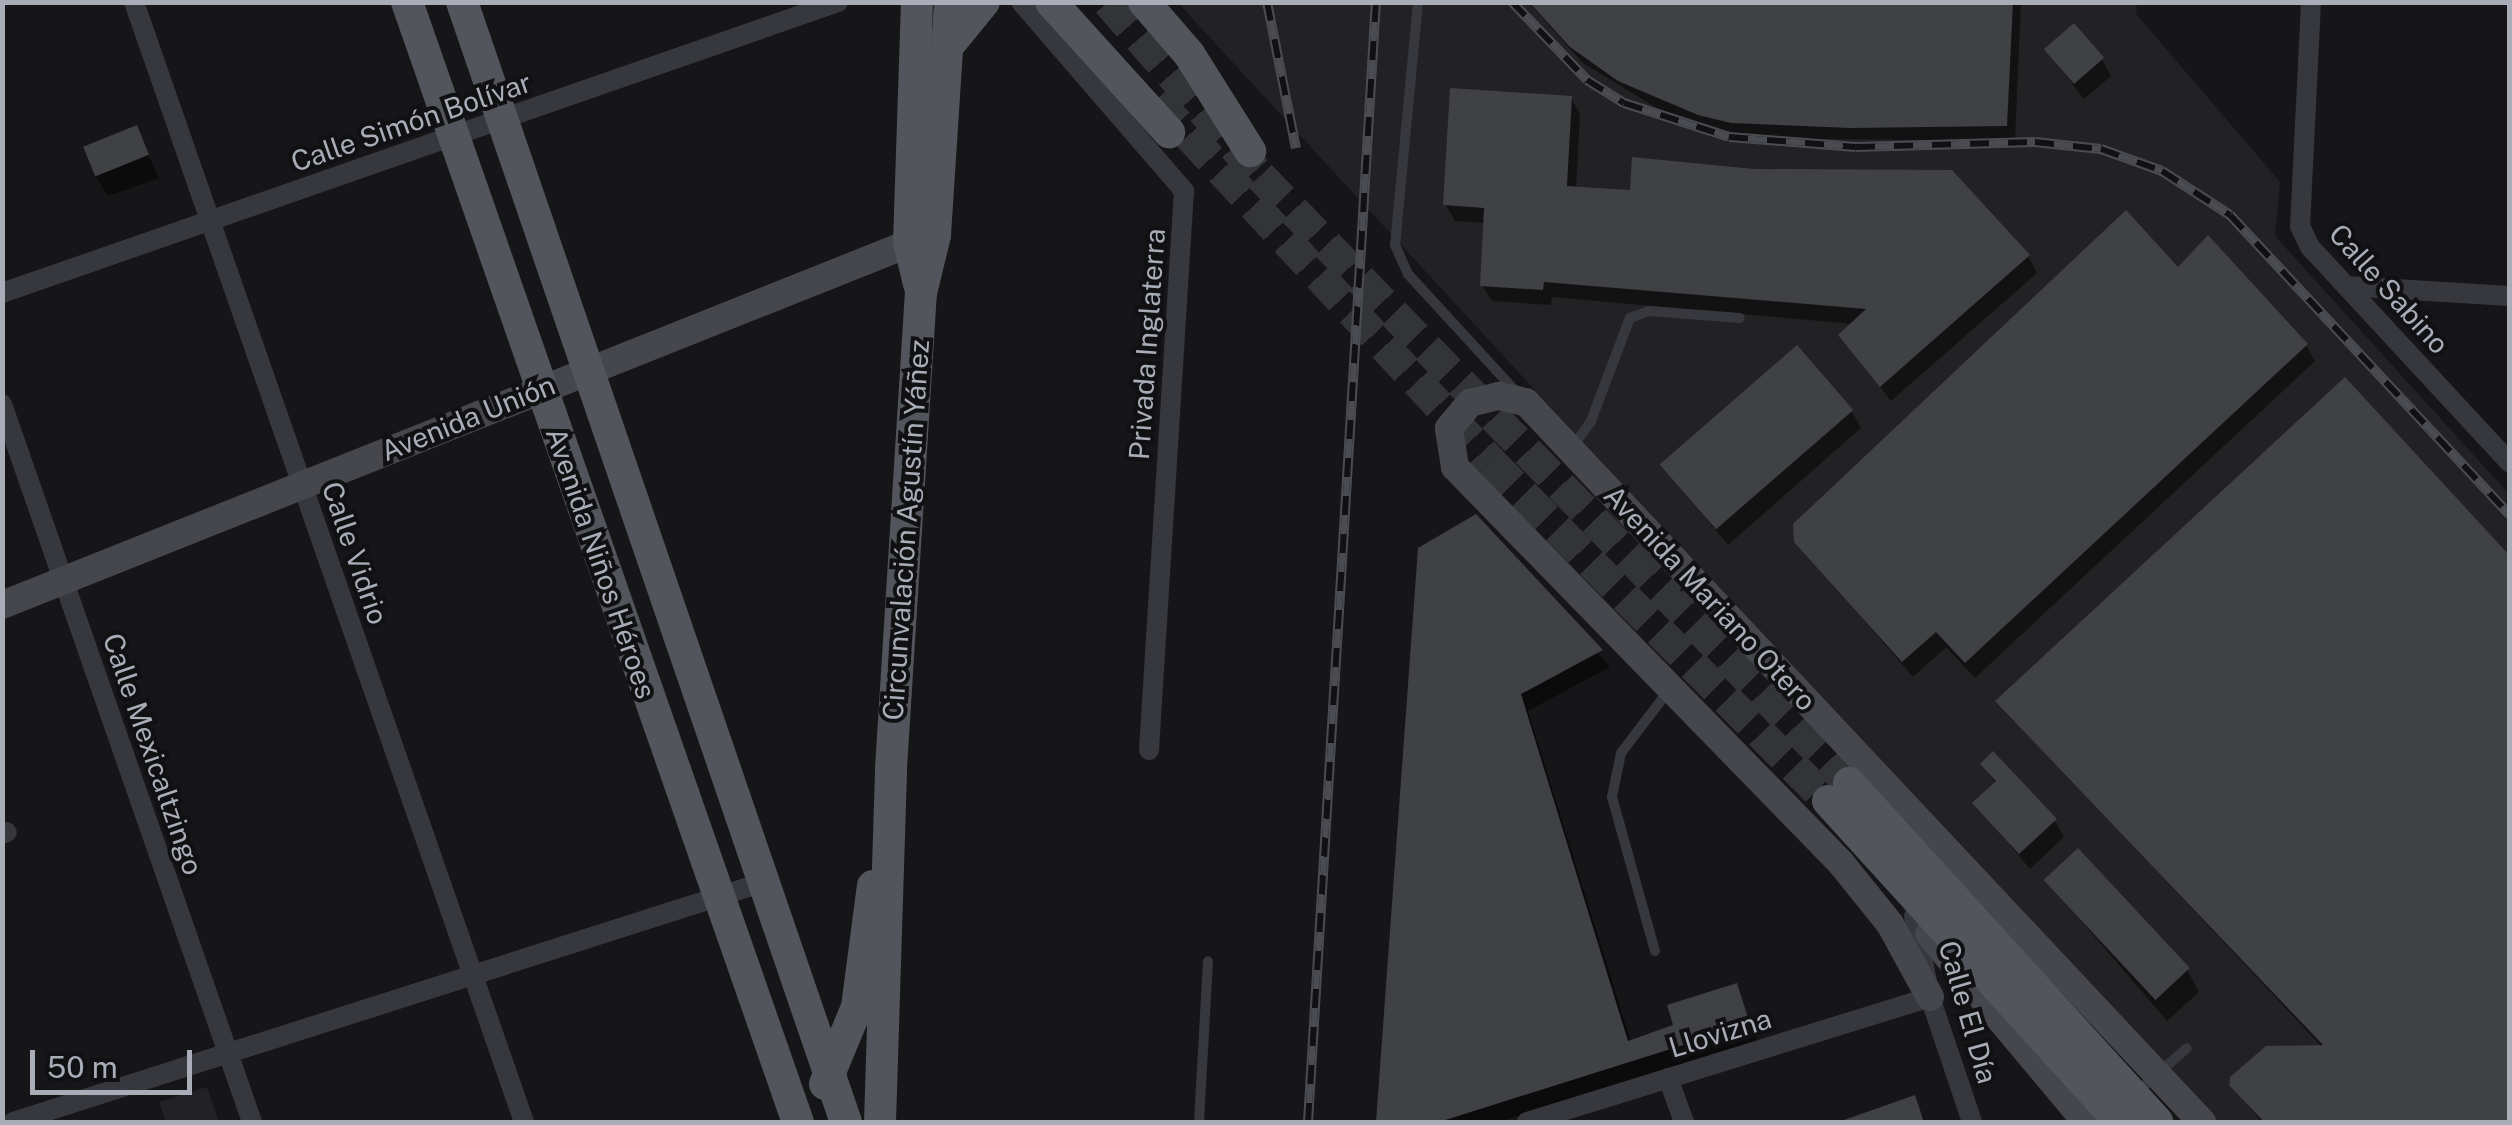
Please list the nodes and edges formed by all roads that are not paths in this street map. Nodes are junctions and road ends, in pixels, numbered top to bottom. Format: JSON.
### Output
{"nodes":[{"id":1,"x":134,"y":2,"type":"edge"},
{"id":2,"x":407,"y":2,"type":"edge"},
{"id":3,"x":462,"y":2,"type":"edge"},
{"id":4,"x":838,"y":2,"type":"edge"},
{"id":5,"x":917,"y":2,"type":"edge"},
{"id":6,"x":950,"y":2,"type":"edge"},
{"id":7,"x":984,"y":2,"type":"edge"},
{"id":8,"x":1020,"y":2,"type":"edge"},
{"id":9,"x":1144,"y":2,"type":"edge"},
{"id":10,"x":1418,"y":2,"type":"edge"},
{"id":11,"x":2311,"y":2,"type":"edge"},
{"id":12,"x":1051,"y":7,"type":"edge"},
{"id":13,"x":947,"y":46,"type":"junction"},
{"id":14,"x":502,"y":119,"type":"junction"},
{"id":15,"x":1168,"y":132,"type":"tunnel mouth"},
{"id":16,"x":453,"y":136,"type":"junction"},
{"id":17,"x":1250,"y":150,"type":"dead end"},
{"id":18,"x":210,"y":221,"type":"junction"},
{"id":19,"x":922,"y":238,"type":"junction"},
{"id":20,"x":2346,"y":286,"type":"junction"},
{"id":21,"x":2,"y":293,"type":"edge"},
{"id":22,"x":2510,"y":296,"type":"edge"},
{"id":23,"x":1740,"y":318,"type":"dead end"},
{"id":24,"x":590,"y":369,"type":"junction"},
{"id":25,"x":540,"y":389,"type":"junction"},
{"id":26,"x":1526,"y":402,"type":"junction"},
{"id":27,"x":2,"y":404,"type":"edge"},
{"id":28,"x":1571,"y":450,"type":"junction"},
{"id":29,"x":2510,"y":463,"type":"edge"},
{"id":30,"x":302,"y":485,"type":"junction"},
{"id":31,"x":64,"y":580,"type":"junction"},
{"id":32,"x":2,"y":605,"type":"edge"},
{"id":33,"x":1671,"y":688,"type":"junction"},
{"id":34,"x":1149,"y":750,"type":"dead end"},
{"id":35,"x":891,"y":768,"type":"junction"},
{"id":36,"x":1840,"y":800,"type":"joint"},
{"id":37,"x":764,"y":882,"type":"junction"},
{"id":38,"x":718,"y":897,"type":"junction"},
{"id":39,"x":1914,"y":916,"type":"junction"},
{"id":40,"x":1655,"y":951,"type":"dead end"},
{"id":41,"x":1208,"y":960,"type":"dead end"},
{"id":42,"x":472,"y":976,"type":"junction"},
{"id":43,"x":1930,"y":996,"type":"junction"},
{"id":44,"x":2187,"y":1048,"type":"dead end"},
{"id":45,"x":228,"y":1054,"type":"junction"},
{"id":46,"x":2159,"y":1073,"type":"junction"},
{"id":47,"x":830,"y":1076,"type":"junction"},
{"id":48,"x":1668,"y":1078,"type":"junction"},
{"id":49,"x":2127,"y":1109,"type":"edge"},
{"id":50,"x":13,"y":1122,"type":"edge"},
{"id":51,"x":252,"y":1122,"type":"edge"},
{"id":52,"x":524,"y":1122,"type":"edge"},
{"id":53,"x":799,"y":1122,"type":"edge"},
{"id":54,"x":846,"y":1122,"type":"edge"},
{"id":55,"x":880,"y":1122,"type":"edge"},
{"id":56,"x":1199,"y":1122,"type":"edge"},
{"id":57,"x":1532,"y":1122,"type":"edge"},
{"id":58,"x":1684,"y":1122,"type":"edge"},
{"id":59,"x":1972,"y":1122,"type":"edge"},
{"id":60,"x":2086,"y":1122,"type":"edge"},
{"id":61,"x":2157,"y":1122,"type":"edge"},
{"id":62,"x":2202,"y":1122,"type":"edge"}],
"edges":[{"from":1,"to":18,"type":"street","name":"Calle Vidrio"},
{"from":2,"to":16,"type":"main road","name":"Avenida Niños Héroes"},
{"from":3,"to":14,"type":"main road","name":"Avenida Niños Héroes"},
{"from":4,"to":14,"type":"street","name":"Calle Simón Bolívar"},
{"from":5,"to":19,"type":"main road","name":"Circunvalación Agustín Yáñez"},
{"from":6,"to":13,"type":"main road","name":"Circunvalación Agustín Yáñez"},
{"from":7,"to":13,"type":"main road"},
{"from":8,"to":34,"type":"street","name":"Privada Inglaterra"},
{"from":9,"to":17,"type":"main road"},
{"from":10,"to":26,"type":"lane","name":"Avenida Mariano Otero"},
{"from":11,"to":20,"type":"street","name":"Calle Sabino"},
{"from":12,"to":15,"type":"main road"},
{"from":13,"to":19,"type":"main road","name":"Circunvalación Agustín Yáñez"},
{"from":14,"to":16,"type":"street","name":"Calle Simón Bolívar"},
{"from":14,"to":24,"type":"main road","name":"Avenida Niños Héroes"},
{"from":16,"to":18,"type":"street","name":"Calle Simón Bolívar"},
{"from":16,"to":25,"type":"main road","name":"Avenida Niños Héroes"},
{"from":18,"to":21,"type":"street","name":"Calle Simón Bolívar"},
{"from":18,"to":30,"type":"street","name":"Calle Vidrio"},
{"from":19,"to":24,"type":"main road","name":"Avenida Unión"},
{"from":19,"to":35,"type":"main road","name":"Circunvalación Agustín Yáñez"},
{"from":20,"to":22,"type":"street"},
{"from":20,"to":29,"type":"street","name":"Calle Sabino"},
{"from":23,"to":28,"type":"lane"},
{"from":24,"to":25,"type":"main road","name":"Avenida Unión"},
{"from":24,"to":37,"type":"main road","name":"Avenida Niños Héroes"},
{"from":25,"to":30,"type":"main road","name":"Avenida Unión"},
{"from":25,"to":38,"type":"main road","name":"Avenida Niños Héroes"},
{"from":26,"to":28,"type":"main road","name":"Avenida Mariano Otero"},
{"from":26,"to":33,"type":"main road"},
{"from":27,"to":31,"type":"street","name":"Calle Mexicaltzingo"},
{"from":28,"to":46,"type":"main road","name":"Avenida Mariano Otero"},
{"from":30,"to":31,"type":"main road","name":"Avenida Unión"},
{"from":30,"to":42,"type":"street","name":"Calle Vidrio"},
{"from":31,"to":32,"type":"main road","name":"Avenida Unión"},
{"from":31,"to":45,"type":"street","name":"Calle Mexicaltzingo"},
{"from":33,"to":40,"type":"lane"},
{"from":33,"to":43,"type":"main road"},
{"from":35,"to":47,"type":"main road","name":"Circunvalación Agustín Yáñez"},
{"from":35,"to":55,"type":"main road","name":"Circunvalación Agustín Yáñez"},
{"from":36,"to":39,"type":"main road"},
{"from":36,"to":49,"type":"main road"},
{"from":37,"to":38,"type":"street"},
{"from":37,"to":47,"type":"main road","name":"Avenida Niños Héroes"},
{"from":38,"to":42,"type":"street"},
{"from":38,"to":53,"type":"main road","name":"Avenida Niños Héroes"},
{"from":39,"to":43,"type":"street","name":"Calle El Día"},
{"from":39,"to":60,"type":"main road"},
{"from":41,"to":56,"type":"lane"},
{"from":42,"to":45,"type":"street"},
{"from":42,"to":52,"type":"street","name":"Calle Vidrio"},
{"from":43,"to":48,"type":"street","name":"Llovizna"},
{"from":43,"to":59,"type":"street","name":"Calle El Día"},
{"from":44,"to":46,"type":"lane"},
{"from":45,"to":50,"type":"street"},
{"from":45,"to":51,"type":"street","name":"Calle Mexicaltzingo"},
{"from":46,"to":49,"type":"lane"},
{"from":46,"to":62,"type":"main road","name":"Avenida Mariano Otero"},
{"from":47,"to":53,"type":"main road","name":"Circunvalación Agustín Yáñez"},
{"from":47,"to":54,"type":"main road","name":"Avenida Niños Héroes"},
{"from":48,"to":57,"type":"street","name":"Llovizna"},
{"from":48,"to":58,"type":"street"},
{"from":49,"to":61,"type":"main road"}]}
